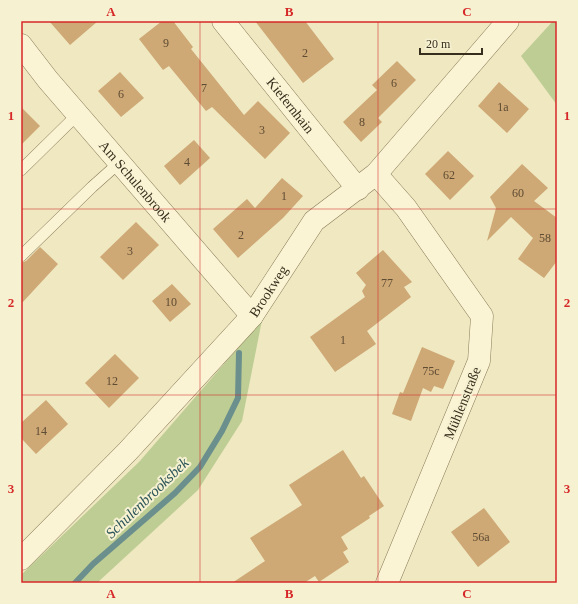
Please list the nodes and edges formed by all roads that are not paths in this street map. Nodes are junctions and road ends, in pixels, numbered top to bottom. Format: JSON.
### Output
{"nodes":[{"id":1,"x":223,"y":21,"type":"edge"},
{"id":2,"x":508,"y":21,"type":"edge"},
{"id":3,"x":21,"y":45,"type":"edge"},
{"id":4,"x":78,"y":114,"type":"junction"},
{"id":5,"x":120,"y":162,"type":"junction"},
{"id":6,"x":21,"y":170,"type":"edge"},
{"id":7,"x":376,"y":174,"type":"junction"},
{"id":8,"x":358,"y":189,"type":"junction"},
{"id":9,"x":21,"y":256,"type":"edge"},
{"id":10,"x":252,"y":316,"type":"junction"},
{"id":11,"x":21,"y":559,"type":"edge"},
{"id":12,"x":387,"y":583,"type":"edge"}],
"edges":[{"from":1,"to":8,"type":"street","name":"Kiefernhain"},
{"from":2,"to":7,"type":"street","name":"Brookweg"},
{"from":3,"to":4,"type":"street","name":"Am Schulenbrook"},
{"from":4,"to":5,"type":"street","name":"Am Schulenbrook"},
{"from":4,"to":6,"type":"lane"},
{"from":5,"to":9,"type":"lane"},
{"from":5,"to":10,"type":"street","name":"Am Schulenbrook"},
{"from":7,"to":8,"type":"street","name":"Brookweg"},
{"from":7,"to":12,"type":"street","name":"Mühlenstraße"},
{"from":8,"to":10,"type":"street","name":"Brookweg"},
{"from":10,"to":11,"type":"street","name":"Brookweg"}]}
